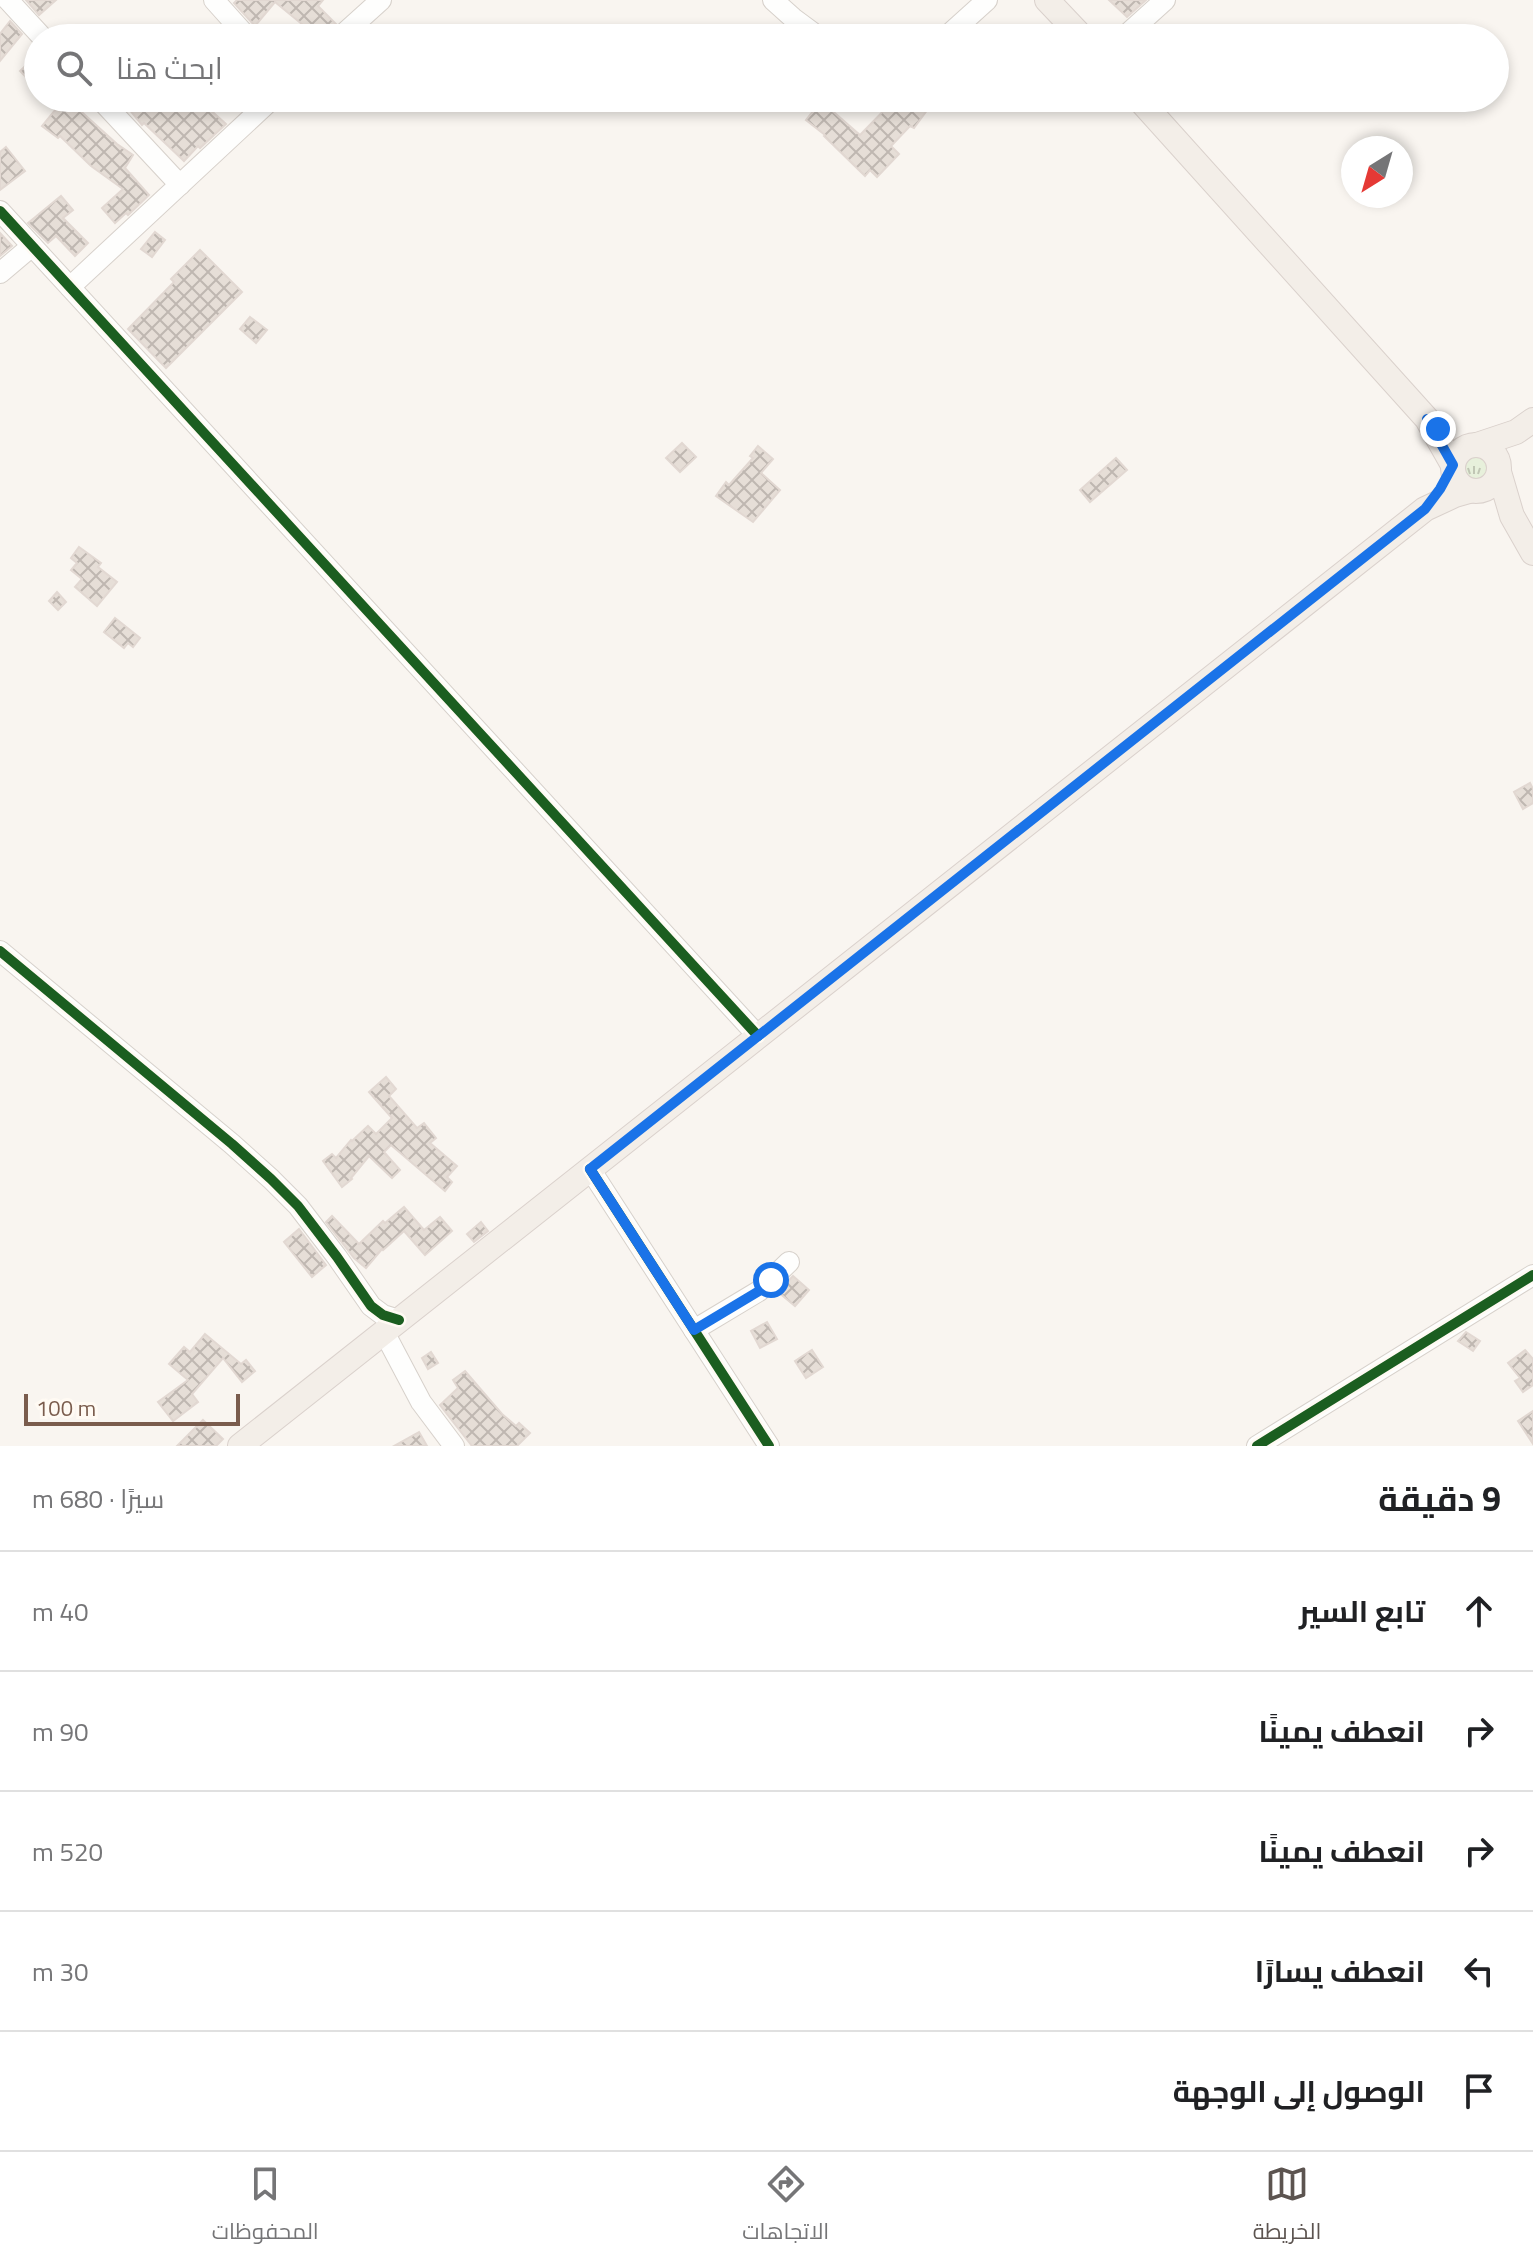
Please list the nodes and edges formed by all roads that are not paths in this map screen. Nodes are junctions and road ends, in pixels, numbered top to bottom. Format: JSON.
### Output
{"nodes":[{"id":1,"x":8,"y":0,"type":"edge"},
{"id":2,"x":214,"y":0,"type":"edge"},
{"id":3,"x":381,"y":0,"type":"edge"},
{"id":4,"x":773,"y":0,"type":"edge"},
{"id":5,"x":987,"y":0,"type":"edge"},
{"id":6,"x":1047,"y":0,"type":"edge"},
{"id":7,"x":1165,"y":0,"type":"edge"},
{"id":8,"x":30,"y":24,"type":"edge"},
{"id":9,"x":235,"y":24,"type":"edge"},
{"id":10,"x":354,"y":24,"type":"edge"},
{"id":11,"x":801,"y":24,"type":"edge"},
{"id":12,"x":960,"y":24,"type":"edge"},
{"id":13,"x":1070,"y":24,"type":"edge"},
{"id":14,"x":1138,"y":24,"type":"edge"},
{"id":15,"x":112,"y":112,"type":"edge"},
{"id":16,"x":258,"y":112,"type":"edge"},
{"id":17,"x":1151,"y":112,"type":"edge"},
{"id":18,"x":180,"y":185,"type":"junction"},
{"id":19,"x":0,"y":211,"type":"edge"},
{"id":20,"x":32,"y":246,"type":"junction"},
{"id":21,"x":0,"y":273,"type":"edge"},
{"id":22,"x":70,"y":287,"type":"junction"},
{"id":23,"x":1427,"y":419,"type":"junction"},
{"id":24,"x":1530,"y":422,"type":"edge"},
{"id":25,"x":1475,"y":445,"type":"junction"},
{"id":26,"x":1453,"y":466,"type":"junction"},
{"id":27,"x":1500,"y":470,"type":"junction"},
{"id":28,"x":1470,"y":491,"type":"junction"},
{"id":29,"x":1425,"y":509,"type":"junction"},
{"id":30,"x":1529,"y":547,"type":"edge"},
{"id":31,"x":0,"y":951,"type":"edge"},
{"id":32,"x":758,"y":1036,"type":"junction"},
{"id":33,"x":590,"y":1169,"type":"junction"},
{"id":34,"x":789,"y":1262,"type":"dead end"},
{"id":35,"x":1533,"y":1275,"type":"edge"},
{"id":36,"x":392,"y":1326,"type":"junction"},
{"id":37,"x":694,"y":1330,"type":"junction"},
{"id":38,"x":240,"y":1446,"type":"edge"},
{"id":39,"x":454,"y":1446,"type":"edge"},
{"id":40,"x":769,"y":1446,"type":"edge"},
{"id":41,"x":1257,"y":1446,"type":"edge"}],
"edges":[{"from":1,"to":8,"type":"street"},
{"from":2,"to":9,"type":"street"},
{"from":3,"to":10,"type":"street"},
{"from":4,"to":11,"type":"street"},
{"from":5,"to":12,"type":"street"},
{"from":6,"to":13,"type":"main road"},
{"from":7,"to":14,"type":"street"},
{"from":15,"to":18,"type":"street"},
{"from":16,"to":18,"type":"street"},
{"from":17,"to":23,"type":"main road"},
{"from":18,"to":22,"type":"street"},
{"from":19,"to":20,"type":"street"},
{"from":20,"to":21,"type":"street"},
{"from":20,"to":22,"type":"street"},
{"from":22,"to":32,"type":"street"},
{"from":23,"to":25,"type":"main road"},
{"from":23,"to":26,"type":"main road"},
{"from":24,"to":25,"type":"main road"},
{"from":24,"to":27,"type":"main road"},
{"from":25,"to":26,"type":"main road"},
{"from":25,"to":27,"type":"main road"},
{"from":26,"to":28,"type":"main road"},
{"from":26,"to":29,"type":"main road"},
{"from":27,"to":28,"type":"main road"},
{"from":27,"to":30,"type":"main road"},
{"from":28,"to":29,"type":"main road"},
{"from":28,"to":30,"type":"main road"},
{"from":29,"to":32,"type":"main road"},
{"from":31,"to":36,"type":"street"},
{"from":32,"to":33,"type":"main road"},
{"from":33,"to":36,"type":"main road"},
{"from":33,"to":37,"type":"street"},
{"from":34,"to":37,"type":"street"},
{"from":35,"to":41,"type":"street"},
{"from":36,"to":38,"type":"main road"},
{"from":36,"to":39,"type":"street"},
{"from":37,"to":40,"type":"street"}]}
